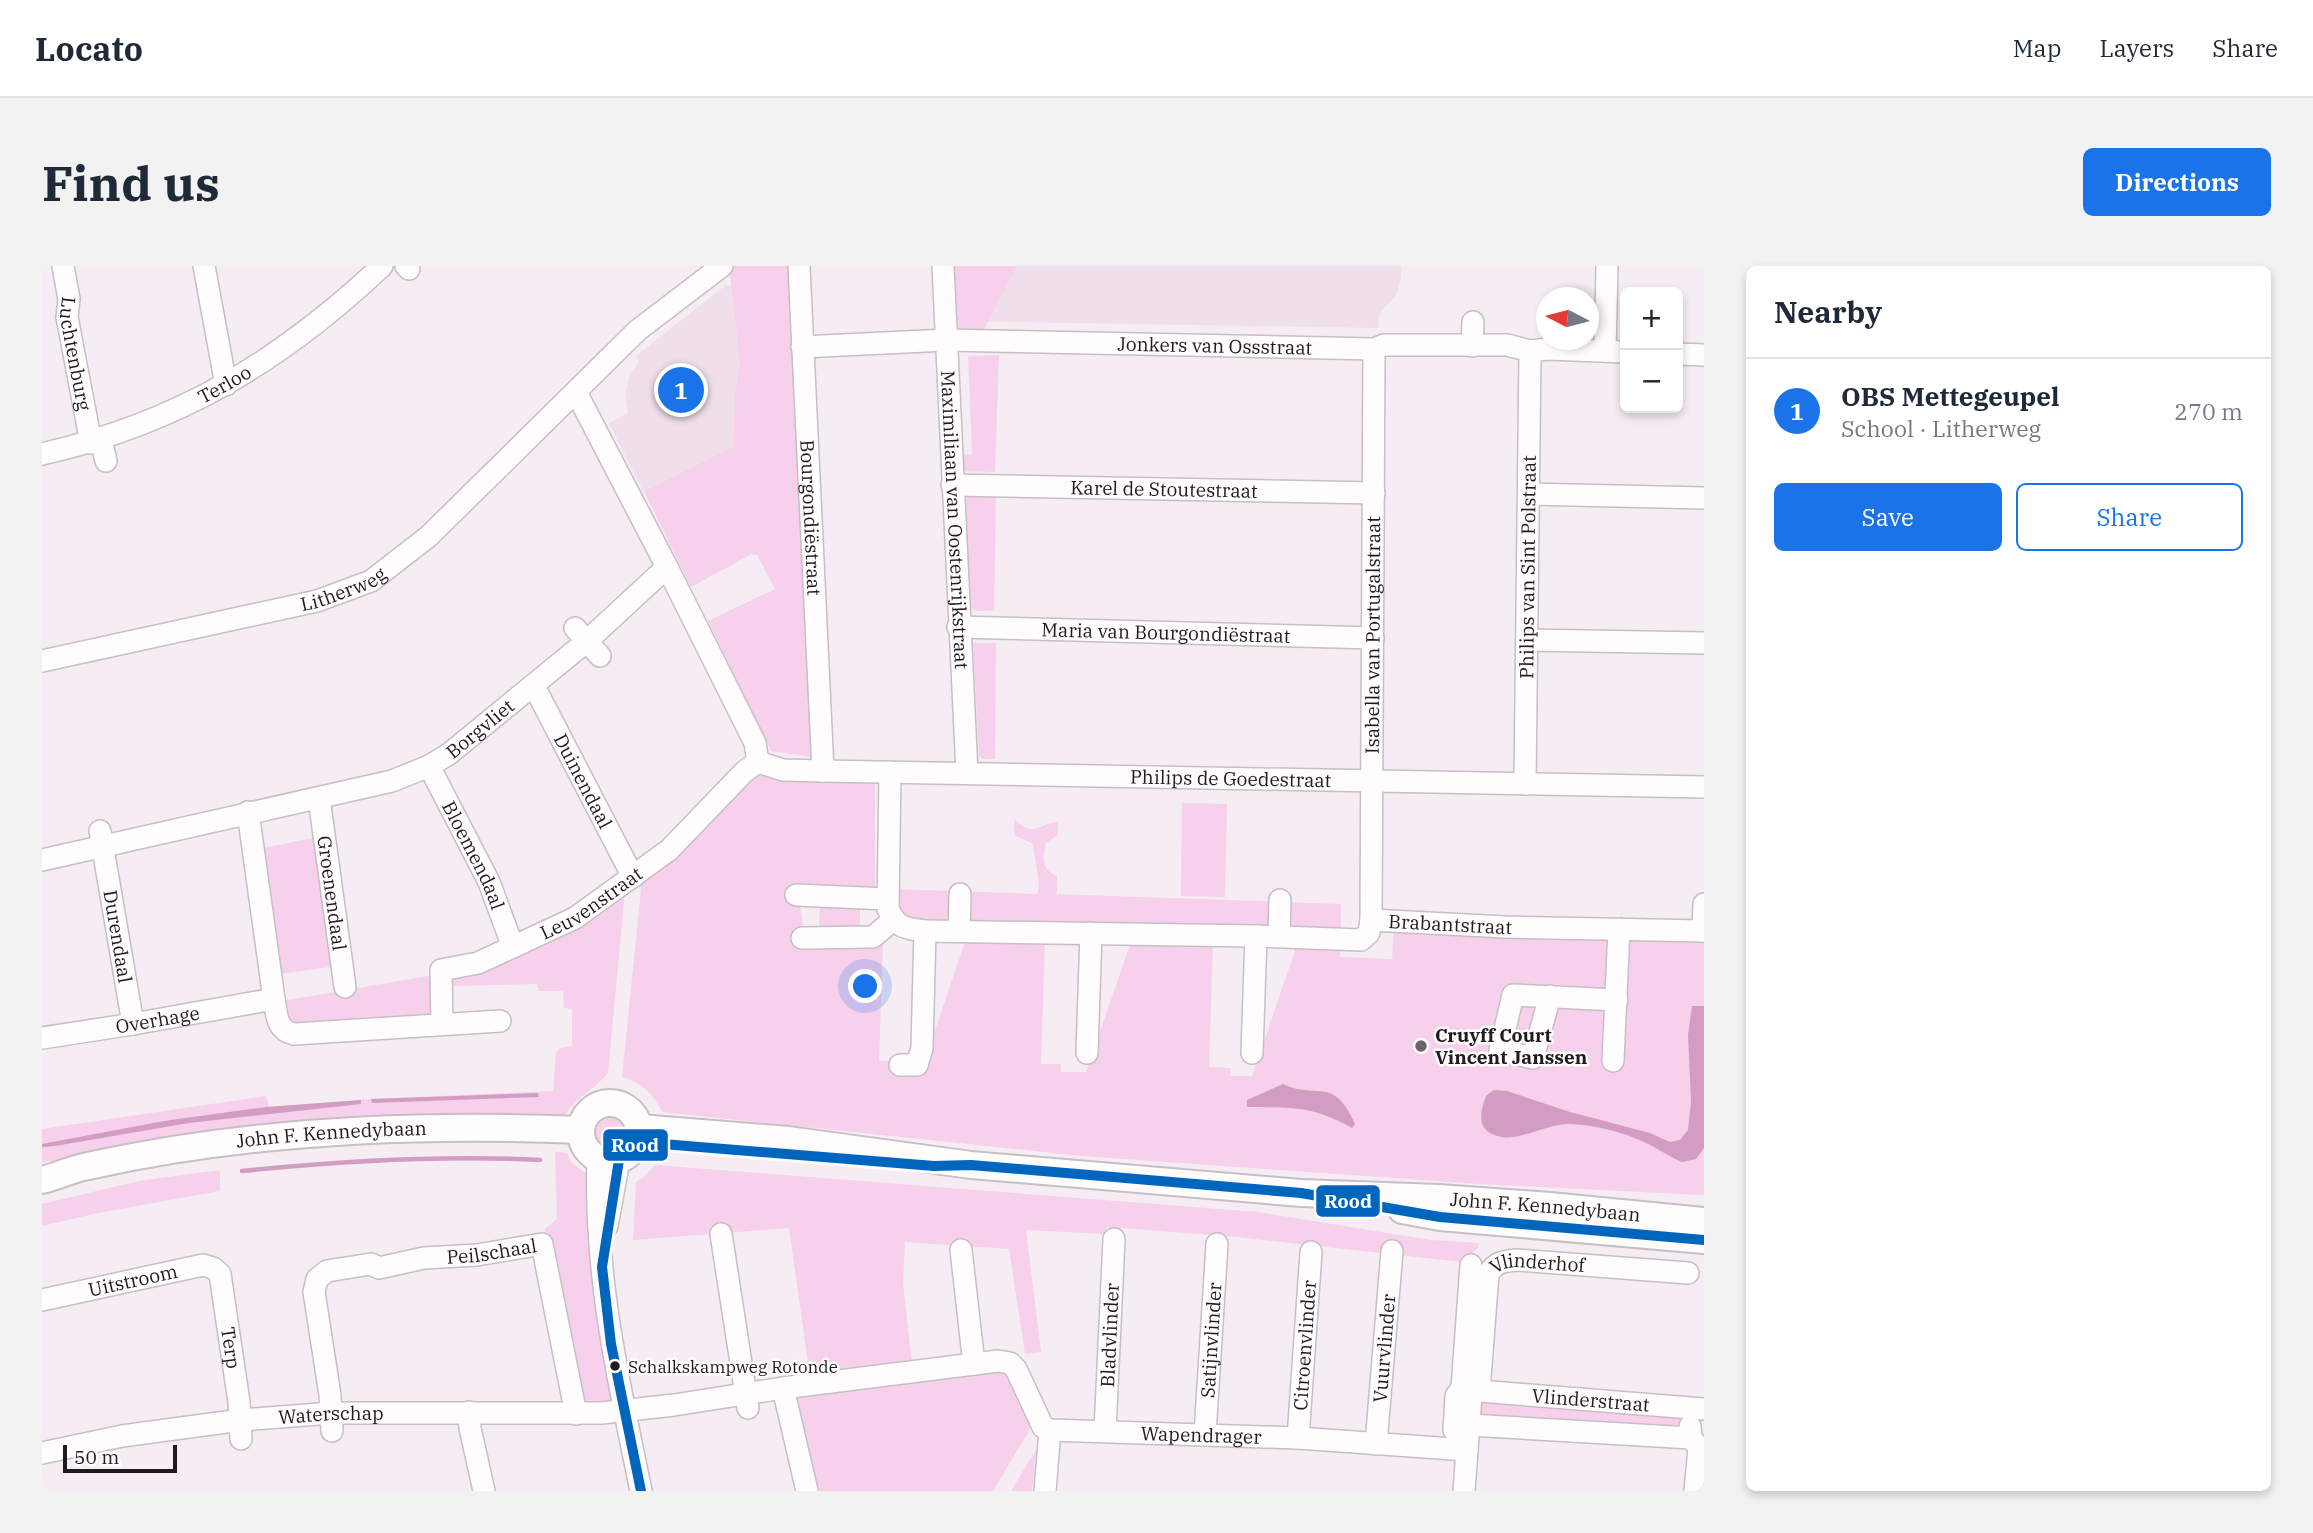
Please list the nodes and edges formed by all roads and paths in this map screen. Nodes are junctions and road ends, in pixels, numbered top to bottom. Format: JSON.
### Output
{"nodes":[{"id":1,"x":63,"y":266,"type":"edge"},
{"id":2,"x":204,"y":266,"type":"edge"},
{"id":3,"x":382,"y":266,"type":"edge"},
{"id":4,"x":722,"y":266,"type":"edge"},
{"id":5,"x":799,"y":266,"type":"edge"},
{"id":6,"x":943,"y":266,"type":"edge"},
{"id":7,"x":1606,"y":266,"type":"edge"},
{"id":8,"x":1473,"y":323,"type":"dead end"},
{"id":9,"x":946,"y":340,"type":"junction"},
{"id":10,"x":1472,"y":346,"type":"junction"},
{"id":11,"x":802,"y":348,"type":"junction"},
{"id":12,"x":1374,"y":349,"type":"junction"},
{"id":13,"x":1530,"y":351,"type":"junction"},
{"id":14,"x":1615,"y":351,"type":"edge"},
{"id":15,"x":1683,"y":354,"type":"edge"},
{"id":16,"x":1704,"y":355,"type":"edge"},
{"id":17,"x":226,"y":385,"type":"junction"},
{"id":18,"x":576,"y":392,"type":"junction"},
{"id":19,"x":96,"y":441,"type":"junction"},
{"id":20,"x":42,"y":454,"type":"edge"},
{"id":21,"x":106,"y":461,"type":"dead end"},
{"id":22,"x":952,"y":485,"type":"junction"},
{"id":23,"x":1374,"y":494,"type":"junction"},
{"id":24,"x":1529,"y":494,"type":"junction"},
{"id":25,"x":1704,"y":498,"type":"edge"},
{"id":26,"x":667,"y":567,"type":"junction"},
{"id":27,"x":958,"y":627,"type":"junction"},
{"id":28,"x":1373,"y":638,"type":"junction"},
{"id":29,"x":1527,"y":640,"type":"junction"},
{"id":30,"x":1704,"y":643,"type":"edge"},
{"id":31,"x":42,"y":661,"type":"edge"},
{"id":32,"x":528,"y":684,"type":"junction"},
{"id":33,"x":431,"y":760,"type":"junction"},
{"id":34,"x":758,"y":762,"type":"junction"},
{"id":35,"x":823,"y":771,"type":"junction"},
{"id":36,"x":890,"y":772,"type":"junction"},
{"id":37,"x":967,"y":773,"type":"junction"},
{"id":38,"x":1371,"y":780,"type":"junction"},
{"id":39,"x":1525,"y":784,"type":"junction"},
{"id":40,"x":1704,"y":787,"type":"edge"},
{"id":41,"x":315,"y":794,"type":"junction"},
{"id":42,"x":242,"y":809,"type":"junction"},
{"id":43,"x":102,"y":839,"type":"junction"},
{"id":44,"x":42,"y":860,"type":"edge"},
{"id":45,"x":633,"y":877,"type":"junction"},
{"id":46,"x":960,"y":894,"type":"dead end"},
{"id":47,"x":796,"y":895,"type":"dead end"},
{"id":48,"x":887,"y":899,"type":"junction"},
{"id":49,"x":1280,"y":900,"type":"dead end"},
{"id":50,"x":1704,"y":904,"type":"edge"},
{"id":51,"x":893,"y":920,"type":"junction"},
{"id":52,"x":1371,"y":920,"type":"junction"},
{"id":53,"x":1619,"y":929,"type":"junction"},
{"id":54,"x":925,"y":931,"type":"junction"},
{"id":55,"x":959,"y":932,"type":"junction"},
{"id":56,"x":1704,"y":932,"type":"edge"},
{"id":57,"x":1091,"y":933,"type":"junction"},
{"id":58,"x":1256,"y":936,"type":"junction"},
{"id":59,"x":1279,"y":936,"type":"junction"},
{"id":60,"x":802,"y":938,"type":"dead end"},
{"id":61,"x":513,"y":947,"type":"junction"},
{"id":62,"x":345,"y":987,"type":"dead end"},
{"id":63,"x":1550,"y":996,"type":"dead end"},
{"id":64,"x":274,"y":999,"type":"junction"},
{"id":65,"x":1617,"y":1000,"type":"junction"},
{"id":66,"x":500,"y":1021,"type":"dead end"},
{"id":67,"x":133,"y":1024,"type":"junction"},
{"id":68,"x":442,"y":1024,"type":"junction"},
{"id":69,"x":42,"y":1038,"type":"edge"},
{"id":70,"x":1087,"y":1053,"type":"dead end"},
{"id":71,"x":1252,"y":1053,"type":"dead end"},
{"id":72,"x":1613,"y":1061,"type":"dead end"},
{"id":73,"x":900,"y":1065,"type":"dead end"},
{"id":74,"x":581,"y":1130,"type":"junction"},
{"id":75,"x":623,"y":1147,"type":"junction"},
{"id":76,"x":84,"y":1166,"type":"junction"},
{"id":77,"x":42,"y":1168,"type":"edge"},
{"id":78,"x":42,"y":1180,"type":"edge"},
{"id":79,"x":1301,"y":1193,"type":"junction"},
{"id":80,"x":1704,"y":1220,"type":"edge"},
{"id":81,"x":721,"y":1234,"type":"dead end"},
{"id":82,"x":1114,"y":1239,"type":"dead end"},
{"id":83,"x":1704,"y":1240,"type":"edge"},
{"id":84,"x":1217,"y":1244,"type":"dead end"},
{"id":85,"x":961,"y":1250,"type":"dead end"},
{"id":86,"x":1392,"y":1251,"type":"dead end"},
{"id":87,"x":1311,"y":1252,"type":"dead end"},
{"id":88,"x":1471,"y":1265,"type":"dead end"},
{"id":89,"x":1688,"y":1273,"type":"dead end"},
{"id":90,"x":220,"y":1274,"type":"joint"},
{"id":91,"x":42,"y":1300,"type":"edge"},
{"id":92,"x":974,"y":1364,"type":"junction"},
{"id":93,"x":783,"y":1388,"type":"junction"},
{"id":94,"x":1470,"y":1392,"type":"junction"},
{"id":95,"x":746,"y":1401,"type":"junction"},
{"id":96,"x":1696,"y":1408,"type":"edge"},
{"id":97,"x":624,"y":1411,"type":"junction"},
{"id":98,"x":469,"y":1412,"type":"junction"},
{"id":99,"x":576,"y":1414,"type":"junction"},
{"id":100,"x":332,"y":1422,"type":"junction"},
{"id":101,"x":1461,"y":1427,"type":"junction"},
{"id":102,"x":241,"y":1429,"type":"junction"},
{"id":103,"x":1050,"y":1430,"type":"junction"},
{"id":104,"x":1105,"y":1431,"type":"junction"},
{"id":105,"x":1205,"y":1434,"type":"junction"},
{"id":106,"x":1298,"y":1438,"type":"junction"},
{"id":107,"x":1691,"y":1438,"type":"junction"},
{"id":108,"x":1376,"y":1444,"type":"junction"},
{"id":109,"x":1467,"y":1450,"type":"junction"},
{"id":110,"x":42,"y":1453,"type":"edge"},
{"id":111,"x":484,"y":1491,"type":"edge"},
{"id":112,"x":641,"y":1491,"type":"edge"},
{"id":113,"x":807,"y":1491,"type":"edge"},
{"id":114,"x":1045,"y":1491,"type":"edge"},
{"id":115,"x":1464,"y":1491,"type":"edge"},
{"id":116,"x":1695,"y":1491,"type":"edge"}],
"edges":[{"from":1,"to":19,"type":"street","name":"Luchtenburg"},
{"from":2,"to":17,"type":"street"},
{"from":3,"to":17,"type":"street","name":"Terloo"},
{"from":4,"to":18,"type":"street","name":"Litherweg"},
{"from":5,"to":11,"type":"street","name":"Bourgondiëstraat"},
{"from":6,"to":9,"type":"street","name":"Maximiliaan van Oostenrijkstraat"},
{"from":7,"to":14,"type":"street"},
{"from":8,"to":10,"type":"street"},
{"from":9,"to":11,"type":"street","name":"Jonkers van Ossstraat"},
{"from":9,"to":12,"type":"street","name":"Jonkers van Ossstraat"},
{"from":9,"to":22,"type":"street","name":"Maximiliaan van Oostenrijkstraat"},
{"from":10,"to":12,"type":"street","name":"Jonkers van Ossstraat"},
{"from":10,"to":13,"type":"street","name":"Jonkers van Ossstraat"},
{"from":11,"to":35,"type":"street","name":"Bourgondiëstraat"},
{"from":12,"to":23,"type":"street","name":"Isabella van Portugalstraat"},
{"from":13,"to":14,"type":"street","name":"Jonkers van Ossstraat"},
{"from":13,"to":24,"type":"street","name":"Philips van Sint Polstraat"},
{"from":15,"to":16,"type":"street"},
{"from":17,"to":19,"type":"street","name":"Terloo"},
{"from":18,"to":26,"type":"street"},
{"from":18,"to":31,"type":"street","name":"Litherweg"},
{"from":19,"to":20,"type":"street","name":"Terloo"},
{"from":19,"to":21,"type":"street","name":"Luchtenburg"},
{"from":22,"to":23,"type":"street","name":"Karel de Stoutestraat"},
{"from":22,"to":27,"type":"street","name":"Maximiliaan van Oostenrijkstraat"},
{"from":23,"to":28,"type":"street","name":"Isabella van Portugalstraat"},
{"from":24,"to":25,"type":"street"},
{"from":24,"to":29,"type":"street","name":"Philips van Sint Polstraat"},
{"from":26,"to":32,"type":"street","name":"Borgvliet"},
{"from":26,"to":34,"type":"street"},
{"from":27,"to":28,"type":"street","name":"Maria van Bourgondiëstraat"},
{"from":27,"to":37,"type":"street","name":"Maximiliaan van Oostenrijkstraat"},
{"from":28,"to":38,"type":"street","name":"Isabella van Portugalstraat"},
{"from":29,"to":30,"type":"street"},
{"from":29,"to":39,"type":"street","name":"Philips van Sint Polstraat"},
{"from":32,"to":33,"type":"street","name":"Borgvliet"},
{"from":32,"to":45,"type":"street","name":"Duinendaal"},
{"from":33,"to":41,"type":"street","name":"Borgvliet"},
{"from":33,"to":61,"type":"street","name":"Bloemendaal"},
{"from":34,"to":35,"type":"street","name":"Philips de Goedestraat"},
{"from":34,"to":45,"type":"street","name":"Leuvenstraat"},
{"from":35,"to":36,"type":"street","name":"Philips de Goedestraat"},
{"from":36,"to":37,"type":"street","name":"Philips de Goedestraat"},
{"from":36,"to":48,"type":"street"},
{"from":37,"to":38,"type":"street","name":"Philips de Goedestraat"},
{"from":38,"to":39,"type":"street","name":"Philips de Goedestraat"},
{"from":38,"to":52,"type":"street","name":"Isabella van Portugalstraat"},
{"from":39,"to":40,"type":"street","name":"Philips de Goedestraat"},
{"from":41,"to":42,"type":"street","name":"Borgvliet"},
{"from":41,"to":62,"type":"street","name":"Groenendaal"},
{"from":42,"to":43,"type":"street","name":"Borgvliet"},
{"from":42,"to":64,"type":"street"},
{"from":43,"to":44,"type":"street","name":"Borgvliet"},
{"from":43,"to":67,"type":"street","name":"Durendaal"},
{"from":45,"to":61,"type":"street","name":"Leuvenstraat"},
{"from":46,"to":55,"type":"street"},
{"from":47,"to":48,"type":"street"},
{"from":48,"to":51,"type":"street"},
{"from":49,"to":59,"type":"street"},
{"from":50,"to":56,"type":"street"},
{"from":51,"to":54,"type":"street"},
{"from":51,"to":60,"type":"street"},
{"from":52,"to":53,"type":"street","name":"Brabantstraat"},
{"from":52,"to":59,"type":"street","name":"Brabantstraat"},
{"from":53,"to":56,"type":"street","name":"Brabantstraat"},
{"from":53,"to":65,"type":"street"},
{"from":54,"to":55,"type":"street","name":"Brabantstraat"},
{"from":54,"to":73,"type":"street"},
{"from":55,"to":57,"type":"street","name":"Brabantstraat"},
{"from":57,"to":58,"type":"street","name":"Brabantstraat"},
{"from":57,"to":70,"type":"street"},
{"from":58,"to":59,"type":"street","name":"Brabantstraat"},
{"from":58,"to":71,"type":"street"},
{"from":61,"to":68,"type":"street","name":"Leuvenstraat"},
{"from":63,"to":65,"type":"street"},
{"from":64,"to":67,"type":"street","name":"Overhage"},
{"from":64,"to":68,"type":"street"},
{"from":65,"to":72,"type":"street"},
{"from":66,"to":68,"type":"street"},
{"from":67,"to":69,"type":"street","name":"Overhage"},
{"from":74,"to":75,"type":"main road"},
{"from":74,"to":75,"type":"main road"},
{"from":74,"to":76,"type":"main road","name":"John F. Kennedybaan"},
{"from":75,"to":79,"type":"main road","name":"John F. Kennedybaan"},
{"from":75,"to":97,"type":"street"},
{"from":76,"to":77,"type":"main road","name":"John F. Kennedybaan"},
{"from":76,"to":78,"type":"main road","name":"John F. Kennedybaan"},
{"from":79,"to":80,"type":"main road","name":"John F. Kennedybaan"},
{"from":79,"to":83,"type":"main road","name":"John F. Kennedybaan"},
{"from":81,"to":95,"type":"street"},
{"from":82,"to":104,"type":"street","name":"Bladvlinder"},
{"from":84,"to":105,"type":"street","name":"Satijnvlinder"},
{"from":85,"to":92,"type":"street"},
{"from":86,"to":108,"type":"street","name":"Vuurvlinder"},
{"from":87,"to":106,"type":"street","name":"Citroenvlinder"},
{"from":88,"to":94,"type":"street"},
{"from":89,"to":94,"type":"street","name":"Vlinderhof"},
{"from":90,"to":91,"type":"street","name":"Uitstroom"},
{"from":90,"to":102,"type":"street","name":"Terp"},
{"from":92,"to":93,"type":"street"},
{"from":92,"to":103,"type":"street"},
{"from":93,"to":95,"type":"street"},
{"from":93,"to":113,"type":"street"},
{"from":94,"to":96,"type":"street","name":"Vlinderstraat"},
{"from":94,"to":101,"type":"street","name":"Vlinderhof"},
{"from":95,"to":97,"type":"street"},
{"from":96,"to":107,"type":"street"},
{"from":97,"to":99,"type":"street","name":"Waterschap"},
{"from":97,"to":112,"type":"street"},
{"from":98,"to":99,"type":"street","name":"Waterschap"},
{"from":98,"to":100,"type":"street","name":"Waterschap"},
{"from":98,"to":111,"type":"street"},
{"from":99,"to":100,"type":"street","name":"Peilschaal"},
{"from":100,"to":102,"type":"street","name":"Waterschap"},
{"from":101,"to":107,"type":"street","name":"Vlinderstraat"},
{"from":101,"to":109,"type":"street","name":"Vlinderhof"},
{"from":102,"to":110,"type":"street","name":"Waterschap"},
{"from":103,"to":104,"type":"street","name":"Wapendrager"},
{"from":103,"to":114,"type":"street"},
{"from":104,"to":105,"type":"street","name":"Wapendrager"},
{"from":105,"to":106,"type":"street","name":"Wapendrager"},
{"from":106,"to":108,"type":"street","name":"Wapendrager"},
{"from":107,"to":116,"type":"street"},
{"from":108,"to":109,"type":"street","name":"Wapendrager"},
{"from":109,"to":115,"type":"street"}]}
